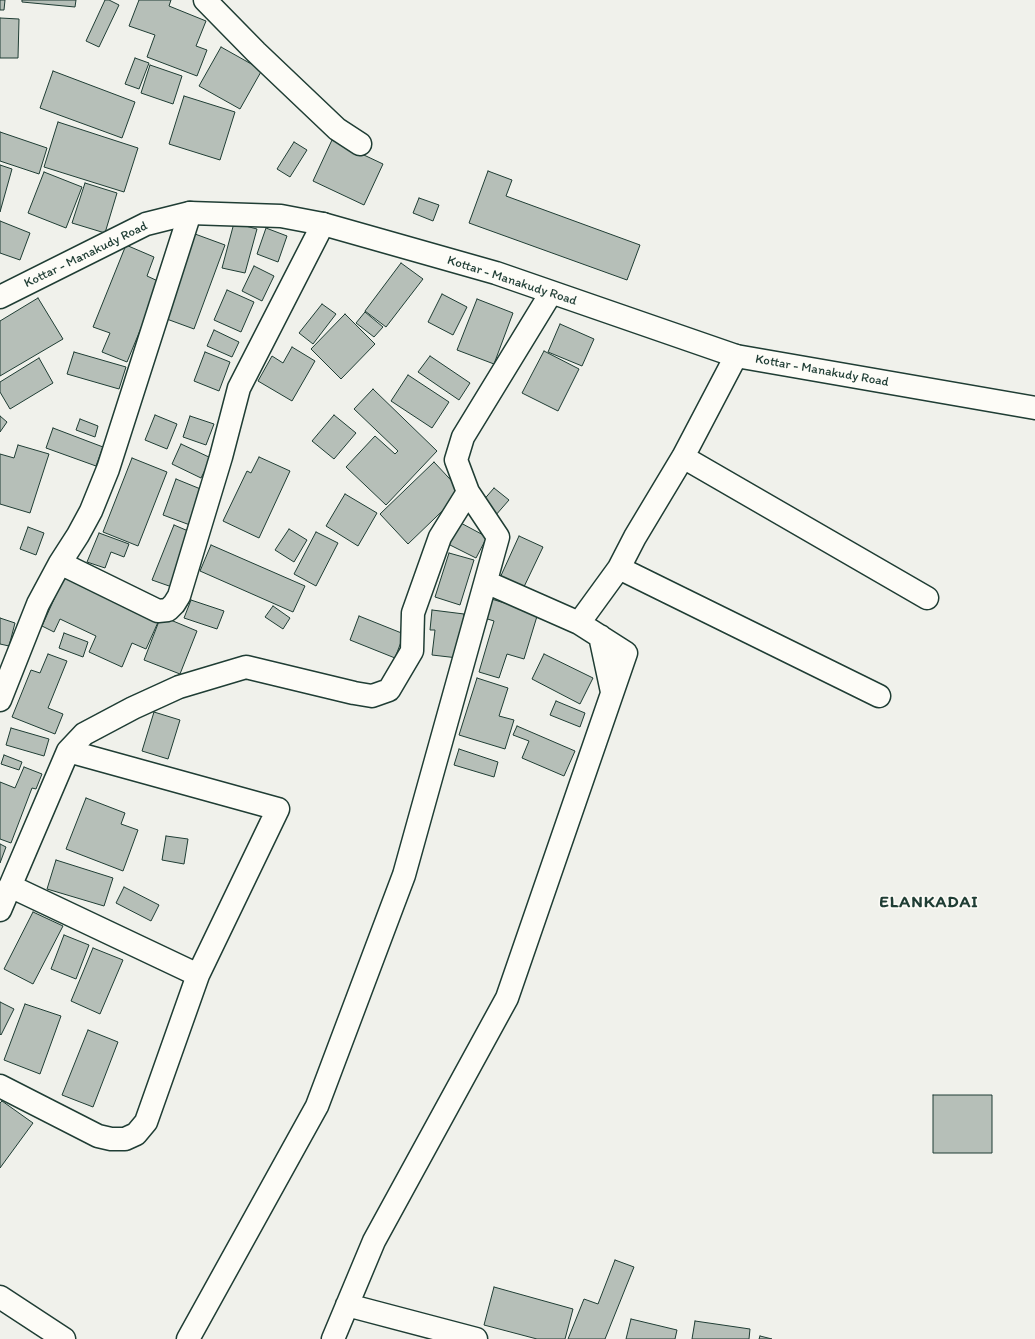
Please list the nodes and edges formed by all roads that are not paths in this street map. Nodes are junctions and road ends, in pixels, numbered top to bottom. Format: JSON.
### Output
{"nodes":[{"id":1,"x":205,"y":0,"type":"edge"},
{"id":2,"x":360,"y":144,"type":"dead end"},
{"id":3,"x":190,"y":213,"type":"junction"},
{"id":4,"x":323,"y":224,"type":"junction"},
{"id":5,"x":551,"y":293,"type":"junction"},
{"id":6,"x":0,"y":297,"type":"edge"},
{"id":7,"x":736,"y":356,"type":"junction"},
{"id":8,"x":1035,"y":408,"type":"edge"},
{"id":9,"x":683,"y":457,"type":"junction"},
{"id":10,"x":468,"y":492,"type":"junction"},
{"id":11,"x":60,"y":563,"type":"junction"},
{"id":12,"x":619,"y":568,"type":"junction"},
{"id":13,"x":486,"y":582,"type":"junction"},
{"id":14,"x":927,"y":598,"type":"dead end"},
{"id":15,"x":579,"y":623,"type":"junction"},
{"id":16,"x":879,"y":696,"type":"dead end"},
{"id":17,"x":0,"y":700,"type":"edge"},
{"id":18,"x":68,"y":751,"type":"junction"},
{"id":19,"x":10,"y":886,"type":"junction"},
{"id":20,"x":0,"y":910,"type":"edge"},
{"id":21,"x":198,"y":976,"type":"junction"},
{"id":22,"x":0,"y":1086,"type":"edge"},
{"id":23,"x":0,"y":1297,"type":"edge"},
{"id":24,"x":347,"y":1305,"type":"junction"},
{"id":25,"x":64,"y":1339,"type":"edge"},
{"id":26,"x":188,"y":1339,"type":"edge"},
{"id":27,"x":333,"y":1339,"type":"edge"},
{"id":28,"x":476,"y":1339,"type":"edge"}],
"edges":[{"from":1,"to":2,"type":"street"},
{"from":3,"to":4,"type":"street","name":"Kottar - Manakudy Road"},
{"from":3,"to":6,"type":"street","name":"Kottar - Manakudy Road"},
{"from":3,"to":11,"type":"street"},
{"from":4,"to":5,"type":"street","name":"Kottar - Manakudy Road"},
{"from":4,"to":11,"type":"street"},
{"from":5,"to":7,"type":"street","name":"Kottar - Manakudy Road"},
{"from":5,"to":10,"type":"street"},
{"from":7,"to":8,"type":"street","name":"Kottar - Manakudy Road"},
{"from":7,"to":9,"type":"street"},
{"from":9,"to":12,"type":"street"},
{"from":9,"to":14,"type":"street"},
{"from":10,"to":13,"type":"street"},
{"from":10,"to":18,"type":"street"},
{"from":11,"to":17,"type":"street"},
{"from":12,"to":15,"type":"street"},
{"from":12,"to":16,"type":"street"},
{"from":13,"to":15,"type":"street"},
{"from":13,"to":26,"type":"street"},
{"from":15,"to":24,"type":"street"},
{"from":18,"to":19,"type":"street"},
{"from":18,"to":21,"type":"street"},
{"from":19,"to":20,"type":"street"},
{"from":19,"to":21,"type":"street"},
{"from":21,"to":22,"type":"street"},
{"from":23,"to":25,"type":"street"},
{"from":24,"to":27,"type":"street"},
{"from":24,"to":28,"type":"street"}]}
